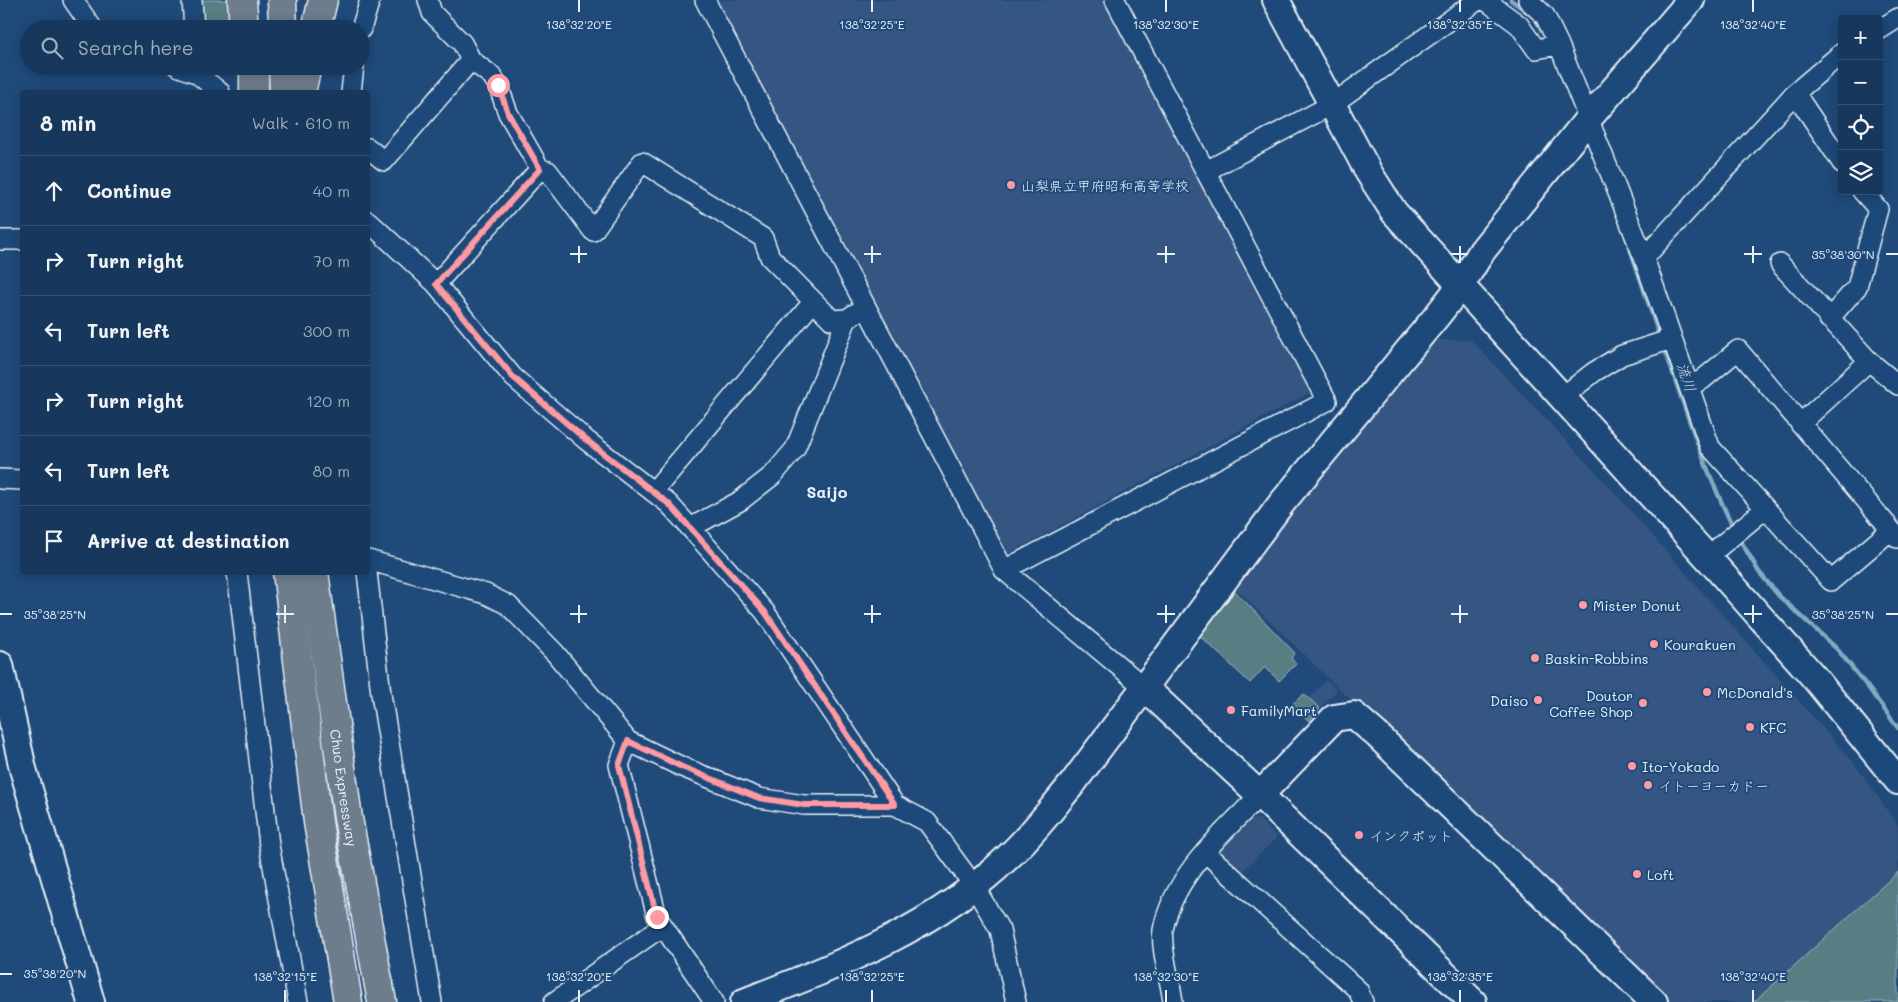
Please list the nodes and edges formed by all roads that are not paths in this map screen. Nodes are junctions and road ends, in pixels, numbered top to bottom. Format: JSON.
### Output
{"nodes":[{"id":1,"x":73,"y":0,"type":"edge"},
{"id":2,"x":192,"y":0,"type":"edge"},
{"id":3,"x":242,"y":0,"type":"edge"},
{"id":4,"x":254,"y":0,"type":"edge"},
{"id":5,"x":282,"y":0,"type":"edge"},
{"id":6,"x":323,"y":0,"type":"edge"},
{"id":7,"x":370,"y":0,"type":"edge"},
{"id":8,"x":428,"y":0,"type":"edge"},
{"id":9,"x":705,"y":0,"type":"edge"},
{"id":10,"x":1115,"y":0,"type":"edge"},
{"id":11,"x":1276,"y":0,"type":"edge"},
{"id":12,"x":1478,"y":0,"type":"edge"},
{"id":13,"x":1485,"y":0,"type":"edge"},
{"id":14,"x":1528,"y":0,"type":"edge"},
{"id":15,"x":1692,"y":0,"type":"edge"},
{"id":16,"x":1898,"y":18,"type":"edge"},
{"id":17,"x":87,"y":20,"type":"edge"},
{"id":18,"x":193,"y":20,"type":"edge"},
{"id":19,"x":243,"y":20,"type":"edge"},
{"id":20,"x":254,"y":20,"type":"edge"},
{"id":21,"x":282,"y":20,"type":"edge"},
{"id":22,"x":318,"y":20,"type":"edge"},
{"id":23,"x":364,"y":20,"type":"edge"},
{"id":24,"x":1883,"y":27,"type":"edge"},
{"id":25,"x":1560,"y":45,"type":"junction"},
{"id":26,"x":1838,"y":56,"type":"edge"},
{"id":27,"x":471,"y":60,"type":"junction"},
{"id":28,"x":198,"y":75,"type":"edge"},
{"id":29,"x":201,"y":75,"type":"edge"},
{"id":30,"x":284,"y":75,"type":"edge"},
{"id":31,"x":305,"y":75,"type":"edge"},
{"id":32,"x":353,"y":75,"type":"edge"},
{"id":33,"x":202,"y":90,"type":"edge"},
{"id":34,"x":218,"y":90,"type":"edge"},
{"id":35,"x":284,"y":90,"type":"edge"},
{"id":36,"x":301,"y":90,"type":"edge"},
{"id":37,"x":350,"y":90,"type":"edge"},
{"id":38,"x":1795,"y":93,"type":"junction"},
{"id":39,"x":1331,"y":105,"type":"junction"},
{"id":40,"x":1589,"y":118,"type":"junction"},
{"id":41,"x":370,"y":150,"type":"edge"},
{"id":42,"x":1838,"y":157,"type":"edge"},
{"id":43,"x":540,"y":169,"type":"junction"},
{"id":44,"x":1206,"y":171,"type":"junction"},
{"id":45,"x":1866,"y":195,"type":"edge"},
{"id":46,"x":370,"y":222,"type":"edge"},
{"id":47,"x":0,"y":240,"type":"edge"},
{"id":48,"x":20,"y":240,"type":"edge"},
{"id":49,"x":1644,"y":258,"type":"junction"},
{"id":50,"x":1780,"y":264,"type":"dead end"},
{"id":51,"x":436,"y":284,"type":"junction"},
{"id":52,"x":1461,"y":285,"type":"junction"},
{"id":53,"x":813,"y":302,"type":"junction"},
{"id":54,"x":865,"y":307,"type":"junction"},
{"id":55,"x":847,"y":319,"type":"junction"},
{"id":56,"x":1829,"y":319,"type":"junction"},
{"id":57,"x":1672,"y":339,"type":"junction"},
{"id":58,"x":1869,"y":361,"type":"junction"},
{"id":59,"x":1897,"y":383,"type":"edge"},
{"id":60,"x":1689,"y":386,"type":"junction"},
{"id":61,"x":1561,"y":398,"type":"junction"},
{"id":62,"x":1800,"y":424,"type":"junction"},
{"id":63,"x":0,"y":479,"type":"edge"},
{"id":64,"x":20,"y":480,"type":"edge"},
{"id":65,"x":653,"y":492,"type":"junction"},
{"id":66,"x":1765,"y":509,"type":"junction"},
{"id":67,"x":690,"y":528,"type":"junction"},
{"id":68,"x":1895,"y":534,"type":"edge"},
{"id":69,"x":1707,"y":557,"type":"junction"},
{"id":70,"x":370,"y":561,"type":"edge"},
{"id":71,"x":1004,"y":570,"type":"junction"},
{"id":72,"x":238,"y":575,"type":"edge"},
{"id":73,"x":287,"y":575,"type":"edge"},
{"id":74,"x":314,"y":575,"type":"edge"},
{"id":75,"x":367,"y":575,"type":"edge"},
{"id":76,"x":0,"y":665,"type":"edge"},
{"id":77,"x":1145,"y":688,"type":"junction"},
{"id":78,"x":628,"y":741,"type":"junction"},
{"id":79,"x":1898,"y":781,"type":"edge"},
{"id":80,"x":1260,"y":795,"type":"junction"},
{"id":81,"x":895,"y":805,"type":"junction"},
{"id":82,"x":1205,"y":852,"type":"junction"},
{"id":83,"x":974,"y":886,"type":"junction"},
{"id":84,"x":663,"y":926,"type":"junction"},
{"id":85,"x":91,"y":1002,"type":"edge"},
{"id":86,"x":298,"y":1002,"type":"edge"},
{"id":87,"x":348,"y":1002,"type":"edge"},
{"id":88,"x":382,"y":1002,"type":"edge"},
{"id":89,"x":432,"y":1002,"type":"edge"},
{"id":90,"x":554,"y":1002,"type":"edge"},
{"id":91,"x":714,"y":1002,"type":"edge"},
{"id":92,"x":744,"y":1002,"type":"edge"},
{"id":93,"x":1016,"y":1002,"type":"edge"},
{"id":94,"x":1173,"y":1002,"type":"edge"},
{"id":95,"x":1362,"y":1002,"type":"edge"},
{"id":96,"x":1474,"y":1002,"type":"edge"},
{"id":97,"x":1654,"y":1002,"type":"edge"}],
"edges":[{"from":1,"to":17,"type":"street"},
{"from":2,"to":18,"type":"street"},
{"from":3,"to":19,"type":"highway"},
{"from":4,"to":20,"type":"highway"},
{"from":5,"to":21,"type":"highway"},
{"from":6,"to":22,"type":"highway"},
{"from":7,"to":23,"type":"street"},
{"from":8,"to":27,"type":"street"},
{"from":9,"to":54,"type":"street"},
{"from":10,"to":44,"type":"street"},
{"from":11,"to":39,"type":"street"},
{"from":12,"to":39,"type":"street"},
{"from":13,"to":25,"type":"street"},
{"from":14,"to":25,"type":"street"},
{"from":15,"to":40,"type":"street"},
{"from":16,"to":24,"type":"street"},
{"from":25,"to":40,"type":"street"},
{"from":26,"to":38,"type":"street"},
{"from":27,"to":41,"type":"street"},
{"from":27,"to":43,"type":"street"},
{"from":28,"to":33,"type":"street"},
{"from":29,"to":34,"type":"street"},
{"from":30,"to":35,"type":"highway"},
{"from":31,"to":36,"type":"highway"},
{"from":32,"to":37,"type":"street"},
{"from":38,"to":42,"type":"street"},
{"from":38,"to":49,"type":"street"},
{"from":39,"to":44,"type":"street"},
{"from":39,"to":52,"type":"street"},
{"from":40,"to":49,"type":"street"},
{"from":40,"to":52,"type":"street"},
{"from":43,"to":51,"type":"street"},
{"from":43,"to":53,"type":"street"},
{"from":44,"to":71,"type":"street"},
{"from":45,"to":56,"type":"street"},
{"from":46,"to":51,"type":"street"},
{"from":47,"to":48,"type":"street"},
{"from":49,"to":57,"type":"street"},
{"from":50,"to":56,"type":"street"},
{"from":51,"to":65,"type":"street"},
{"from":52,"to":61,"type":"street"},
{"from":52,"to":77,"type":"street"},
{"from":53,"to":55,"type":"street"},
{"from":53,"to":65,"type":"street"},
{"from":54,"to":55,"type":"street"},
{"from":54,"to":71,"type":"street"},
{"from":55,"to":67,"type":"street"},
{"from":56,"to":58,"type":"street"},
{"from":57,"to":60,"type":"street"},
{"from":57,"to":61,"type":"street"},
{"from":58,"to":59,"type":"street"},
{"from":58,"to":62,"type":"street"},
{"from":60,"to":62,"type":"street"},
{"from":60,"to":66,"type":"street"},
{"from":61,"to":69,"type":"street"},
{"from":62,"to":68,"type":"street"},
{"from":63,"to":64,"type":"street"},
{"from":65,"to":67,"type":"street"},
{"from":66,"to":68,"type":"street"},
{"from":66,"to":69,"type":"street"},
{"from":67,"to":81,"type":"street"},
{"from":69,"to":79,"type":"street"},
{"from":70,"to":78,"type":"street"},
{"from":71,"to":77,"type":"street"},
{"from":72,"to":86,"type":"street"},
{"from":73,"to":87,"type":"highway"},
{"from":74,"to":88,"type":"highway","name":"Chuo Expressway"},
{"from":75,"to":89,"type":"street"},
{"from":76,"to":85,"type":"street"},
{"from":77,"to":80,"type":"street"},
{"from":77,"to":83,"type":"street"},
{"from":78,"to":81,"type":"street"},
{"from":78,"to":84,"type":"street"},
{"from":80,"to":82,"type":"street"},
{"from":80,"to":96,"type":"street"},
{"from":80,"to":97,"type":"street"},
{"from":81,"to":83,"type":"street"},
{"from":82,"to":94,"type":"street"},
{"from":82,"to":95,"type":"street"},
{"from":83,"to":92,"type":"street"},
{"from":83,"to":93,"type":"street"},
{"from":84,"to":90,"type":"street"},
{"from":84,"to":91,"type":"street"}]}
